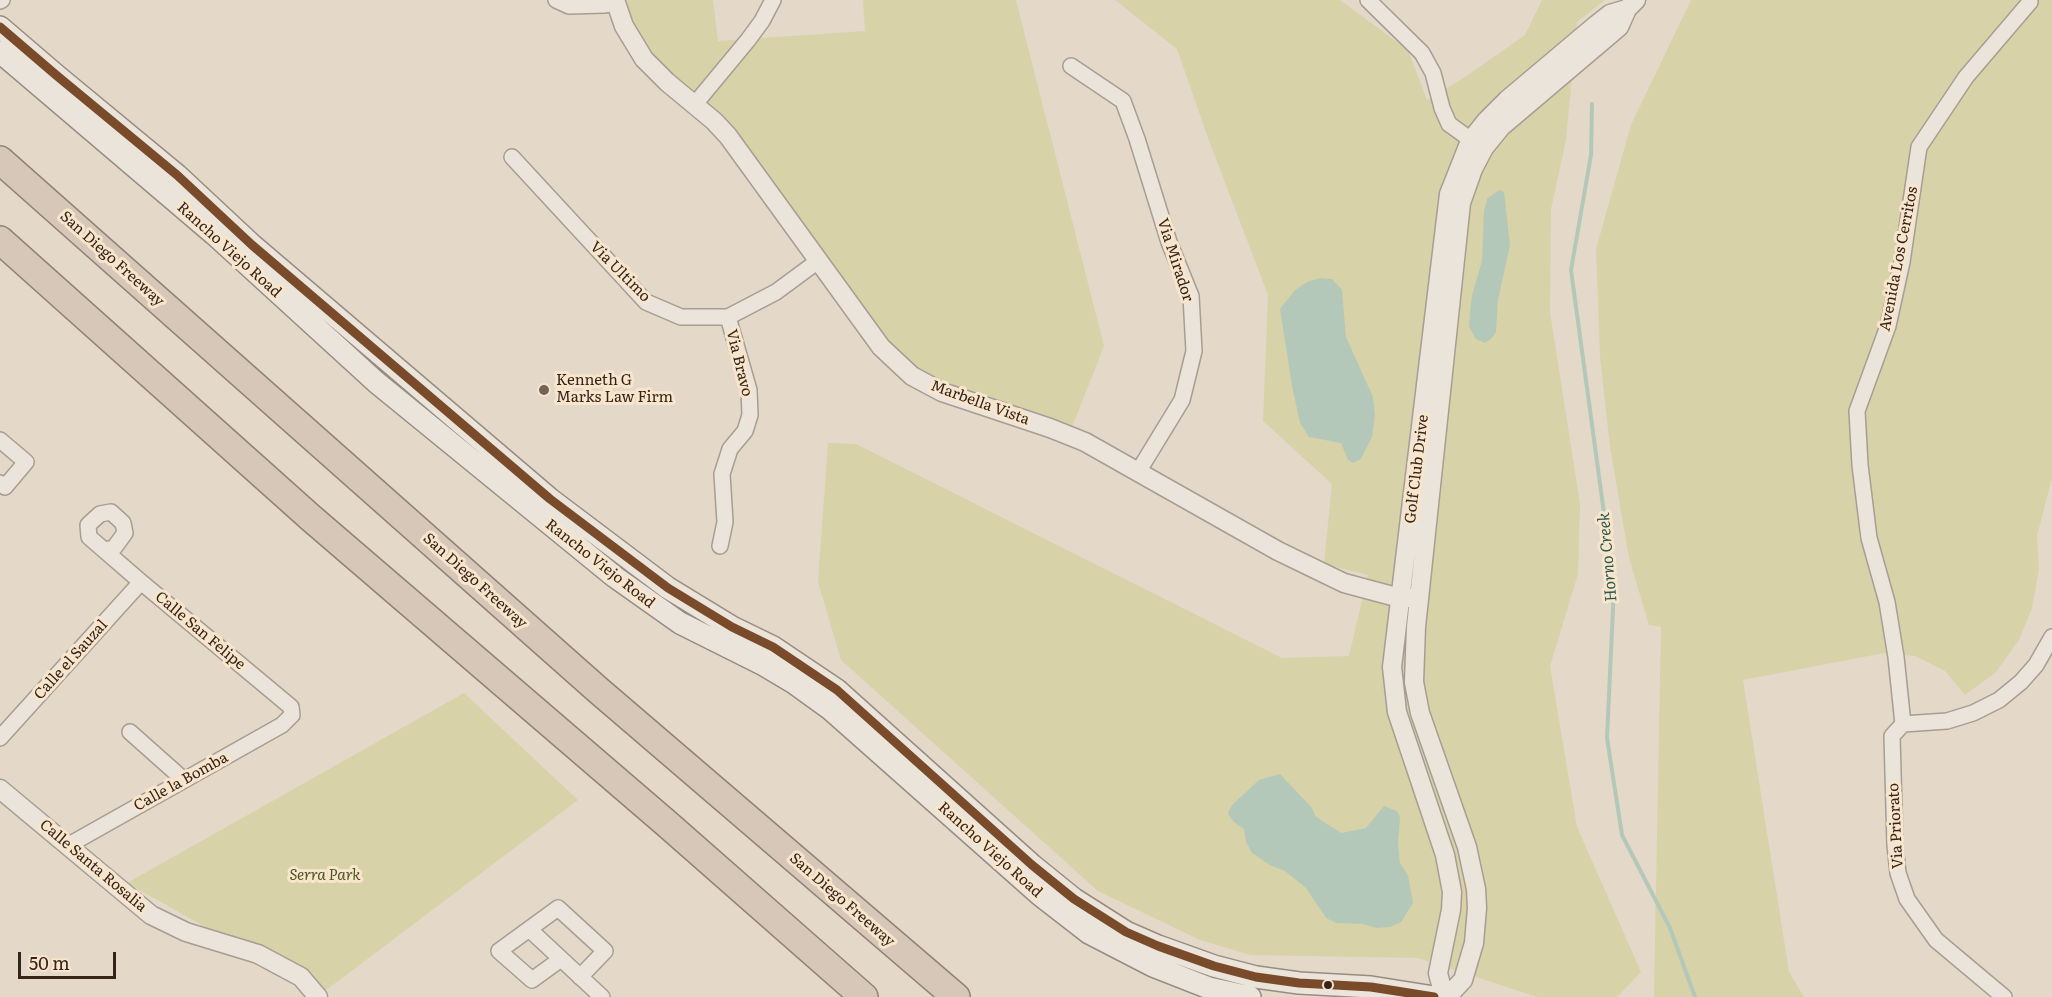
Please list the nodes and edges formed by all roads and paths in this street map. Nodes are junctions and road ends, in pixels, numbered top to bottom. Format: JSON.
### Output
{"nodes":[{"id":1,"x":556,"y":0,"type":"edge"},
{"id":2,"x":773,"y":0,"type":"edge"},
{"id":3,"x":1368,"y":0,"type":"edge"},
{"id":4,"x":615,"y":1,"type":"edge"},
{"id":5,"x":2030,"y":2,"type":"dead end"},
{"id":6,"x":1631,"y":5,"type":"edge"},
{"id":7,"x":0,"y":27,"type":"edge"},
{"id":8,"x":0,"y":52,"type":"edge"},
{"id":9,"x":1071,"y":66,"type":"dead end"},
{"id":10,"x":695,"y":104,"type":"junction"},
{"id":11,"x":1477,"y":145,"type":"junction"},
{"id":12,"x":512,"y":157,"type":"dead end"},
{"id":13,"x":0,"y":160,"type":"edge"},
{"id":14,"x":0,"y":240,"type":"edge"},
{"id":15,"x":818,"y":261,"type":"junction"},
{"id":16,"x":728,"y":317,"type":"junction"},
{"id":17,"x":0,"y":440,"type":"edge"},
{"id":18,"x":1138,"y":472,"type":"junction"},
{"id":19,"x":0,"y":483,"type":"edge"},
{"id":20,"x":720,"y":546,"type":"dead end"},
{"id":21,"x":104,"y":550,"type":"dead end"},
{"id":22,"x":141,"y":582,"type":"junction"},
{"id":23,"x":1400,"y":598,"type":"junction"},
{"id":24,"x":1420,"y":598,"type":"junction"},
{"id":25,"x":2052,"y":637,"type":"edge"},
{"id":26,"x":292,"y":714,"type":"joint"},
{"id":27,"x":1903,"y":724,"type":"junction"},
{"id":28,"x":130,"y":732,"type":"dead end"},
{"id":29,"x":0,"y":738,"type":"edge"},
{"id":30,"x":184,"y":780,"type":"junction"},
{"id":31,"x":0,"y":789,"type":"edge"},
{"id":32,"x":67,"y":846,"type":"junction"},
{"id":33,"x":529,"y":929,"type":"junction"},
{"id":34,"x":561,"y":959,"type":"junction"},
{"id":35,"x":579,"y":977,"type":"junction"},
{"id":36,"x":318,"y":997,"type":"edge"},
{"id":37,"x":602,"y":997,"type":"edge"},
{"id":38,"x":864,"y":997,"type":"edge"},
{"id":39,"x":956,"y":997,"type":"edge"},
{"id":40,"x":1250,"y":997,"type":"edge"},
{"id":41,"x":1434,"y":997,"type":"edge"},
{"id":42,"x":1446,"y":997,"type":"edge"},
{"id":43,"x":2004,"y":997,"type":"edge"}],
"edges":[{"from":1,"to":4,"type":"street"},
{"from":2,"to":10,"type":"street"},
{"from":3,"to":11,"type":"street"},
{"from":4,"to":10,"type":"street","name":"Marbella Vista"},
{"from":5,"to":27,"type":"street","name":"Avenida Los Cerritos"},
{"from":6,"to":11,"type":"street","name":"Golf Club Drive"},
{"from":7,"to":41,"type":"main road","name":"Rancho Viejo Road"},
{"from":8,"to":40,"type":"main road","name":"Rancho Viejo Road"},
{"from":9,"to":18,"type":"street","name":"Via Mirador"},
{"from":10,"to":15,"type":"street","name":"Marbella Vista"},
{"from":11,"to":23,"type":"street","name":"Golf Club Drive"},
{"from":11,"to":24,"type":"street","name":"Golf Club Drive"},
{"from":12,"to":16,"type":"street","name":"Via Ultimo"},
{"from":13,"to":39,"type":"highway","name":"San Diego Freeway"},
{"from":14,"to":38,"type":"highway"},
{"from":15,"to":16,"type":"street","name":"Via Ultimo"},
{"from":15,"to":18,"type":"street","name":"Marbella Vista"},
{"from":16,"to":20,"type":"street","name":"Via Bravo"},
{"from":17,"to":19,"type":"street"},
{"from":18,"to":23,"type":"street","name":"Marbella Vista"},
{"from":21,"to":22,"type":"street","name":"Calle San Felipe"},
{"from":22,"to":26,"type":"street","name":"Calle San Felipe"},
{"from":22,"to":29,"type":"street","name":"Calle el Sauzal"},
{"from":23,"to":24,"type":"street","name":"Marbella Vista"},
{"from":23,"to":42,"type":"street","name":"Golf Club Drive"},
{"from":24,"to":42,"type":"street","name":"Golf Club Drive"},
{"from":25,"to":27,"type":"street"},
{"from":26,"to":30,"type":"street","name":"Calle la Bomba"},
{"from":27,"to":43,"type":"street","name":"Via Priorato"},
{"from":28,"to":30,"type":"street"},
{"from":30,"to":32,"type":"street","name":"Calle la Bomba"},
{"from":31,"to":32,"type":"street","name":"Calle Santa Rosalia"},
{"from":32,"to":36,"type":"street","name":"Calle Santa Rosalia"},
{"from":33,"to":34,"type":"street"},
{"from":33,"to":34,"type":"street"},
{"from":33,"to":35,"type":"street"},
{"from":34,"to":35,"type":"street"},
{"from":35,"to":37,"type":"street"}]}
